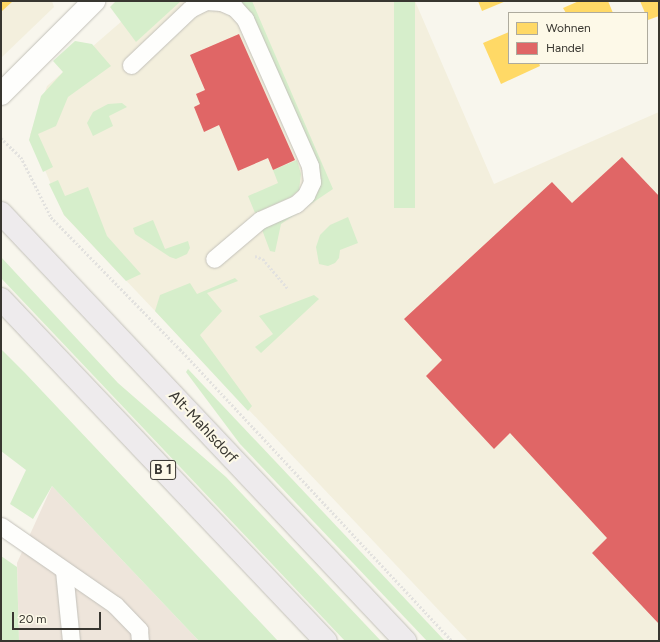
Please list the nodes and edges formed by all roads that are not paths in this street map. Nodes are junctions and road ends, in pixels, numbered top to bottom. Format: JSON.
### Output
{"nodes":[{"id":1,"x":94,"y":1,"type":"edge"},
{"id":2,"x":131,"y":66,"type":"dead end"},
{"id":3,"x":1,"y":94,"type":"edge"},
{"id":4,"x":1,"y":213,"type":"edge"},
{"id":5,"x":214,"y":259,"type":"dead end"},
{"id":6,"x":1,"y":299,"type":"edge"},
{"id":7,"x":1,"y":526,"type":"edge"},
{"id":8,"x":64,"y":570,"type":"junction"},
{"id":9,"x":71,"y":641,"type":"edge"},
{"id":10,"x":140,"y":641,"type":"edge"},
{"id":11,"x":326,"y":641,"type":"edge"},
{"id":12,"x":405,"y":641,"type":"edge"}],
"edges":[{"from":1,"to":3,"type":"street"},
{"from":2,"to":5,"type":"lane"},
{"from":4,"to":12,"type":"main road","name":"Alt-Mahlsdorf"},
{"from":6,"to":11,"type":"main road","number":"B 1"},
{"from":7,"to":8,"type":"lane"},
{"from":8,"to":9,"type":"lane"},
{"from":8,"to":10,"type":"lane"}]}
